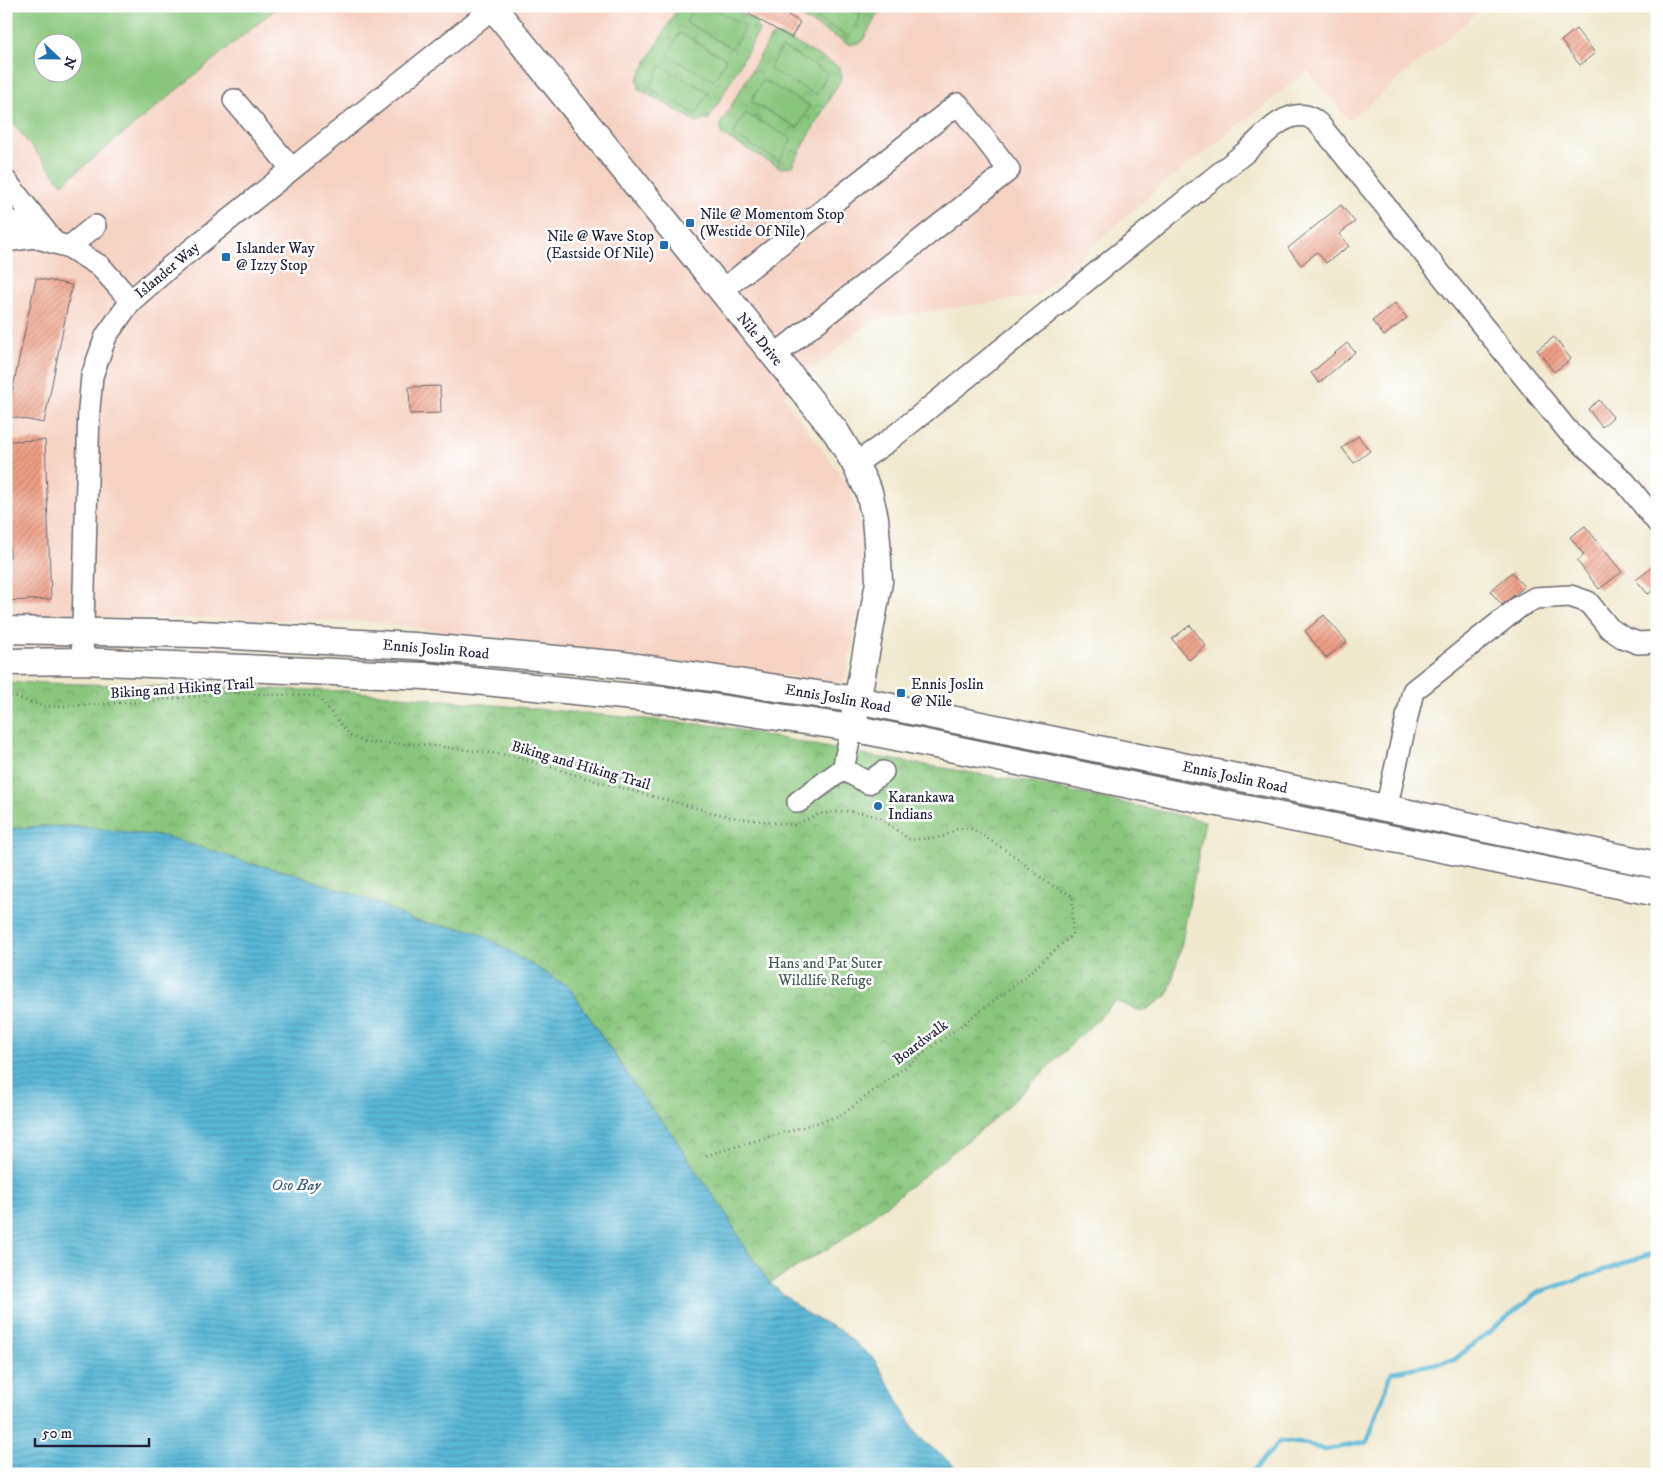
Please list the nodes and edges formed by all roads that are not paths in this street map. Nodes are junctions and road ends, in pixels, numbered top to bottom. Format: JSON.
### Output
{"nodes":[{"id":1,"x":493,"y":7,"type":"edge"},
{"id":2,"x":234,"y":100,"type":"dead end"},
{"id":3,"x":292,"y":169,"type":"junction"},
{"id":4,"x":6,"y":181,"type":"edge"},
{"id":5,"x":6,"y":222,"type":"edge"},
{"id":6,"x":95,"y":226,"type":"dead end"},
{"id":7,"x":13,"y":240,"type":"edge"},
{"id":8,"x":62,"y":244,"type":"junction"},
{"id":9,"x":721,"y":291,"type":"junction"},
{"id":10,"x":130,"y":301,"type":"junction"},
{"id":11,"x":774,"y":356,"type":"junction"},
{"id":12,"x":855,"y":464,"type":"junction"},
{"id":13,"x":1657,"y":522,"type":"edge"},
{"id":14,"x":6,"y":630,"type":"edge"},
{"id":15,"x":83,"y":631,"type":"junction"},
{"id":16,"x":1657,"y":642,"type":"edge"},
{"id":17,"x":82,"y":660,"type":"junction"},
{"id":18,"x":6,"y":662,"type":"edge"},
{"id":19,"x":857,"y":700,"type":"junction"},
{"id":20,"x":852,"y":728,"type":"junction"},
{"id":21,"x":843,"y":770,"type":"junction"},
{"id":22,"x":884,"y":772,"type":"dead end"},
{"id":23,"x":798,"y":802,"type":"dead end"},
{"id":24,"x":1386,"y":809,"type":"junction"},
{"id":25,"x":1380,"y":836,"type":"junction"},
{"id":26,"x":1657,"y":865,"type":"edge"},
{"id":27,"x":1657,"y":893,"type":"edge"}],
"edges":[{"from":1,"to":3,"type":"street","name":"Islander Way"},
{"from":1,"to":9,"type":"main road","name":"Nile Drive"},
{"from":2,"to":3,"type":"street"},
{"from":3,"to":10,"type":"street","name":"Islander Way"},
{"from":4,"to":8,"type":"street"},
{"from":5,"to":7,"type":"street"},
{"from":6,"to":8,"type":"street"},
{"from":7,"to":8,"type":"street"},
{"from":8,"to":10,"type":"street"},
{"from":9,"to":11,"type":"main road","name":"Nile Drive"},
{"from":9,"to":11,"type":"street"},
{"from":10,"to":15,"type":"street","name":"Islander Way"},
{"from":11,"to":12,"type":"main road","name":"Nile Drive"},
{"from":12,"to":13,"type":"street"},
{"from":12,"to":19,"type":"main road","name":"Nile Drive"},
{"from":14,"to":15,"type":"main road","name":"Ennis Joslin Road"},
{"from":15,"to":17,"type":"street","name":"Islander Way"},
{"from":15,"to":19,"type":"main road","name":"Ennis Joslin Road"},
{"from":16,"to":24,"type":"street"},
{"from":17,"to":18,"type":"main road","name":"Ennis Joslin Road"},
{"from":17,"to":20,"type":"main road","name":"Ennis Joslin Road"},
{"from":19,"to":20,"type":"main road","name":"Nile Drive"},
{"from":19,"to":24,"type":"main road","name":"Ennis Joslin Road"},
{"from":20,"to":21,"type":"street"},
{"from":20,"to":25,"type":"main road","name":"Ennis Joslin Road"},
{"from":21,"to":22,"type":"street"},
{"from":21,"to":23,"type":"street"},
{"from":24,"to":25,"type":"main road"},
{"from":24,"to":26,"type":"main road","name":"Ennis Joslin Road"},
{"from":25,"to":27,"type":"main road","name":"Ennis Joslin Road"}]}
